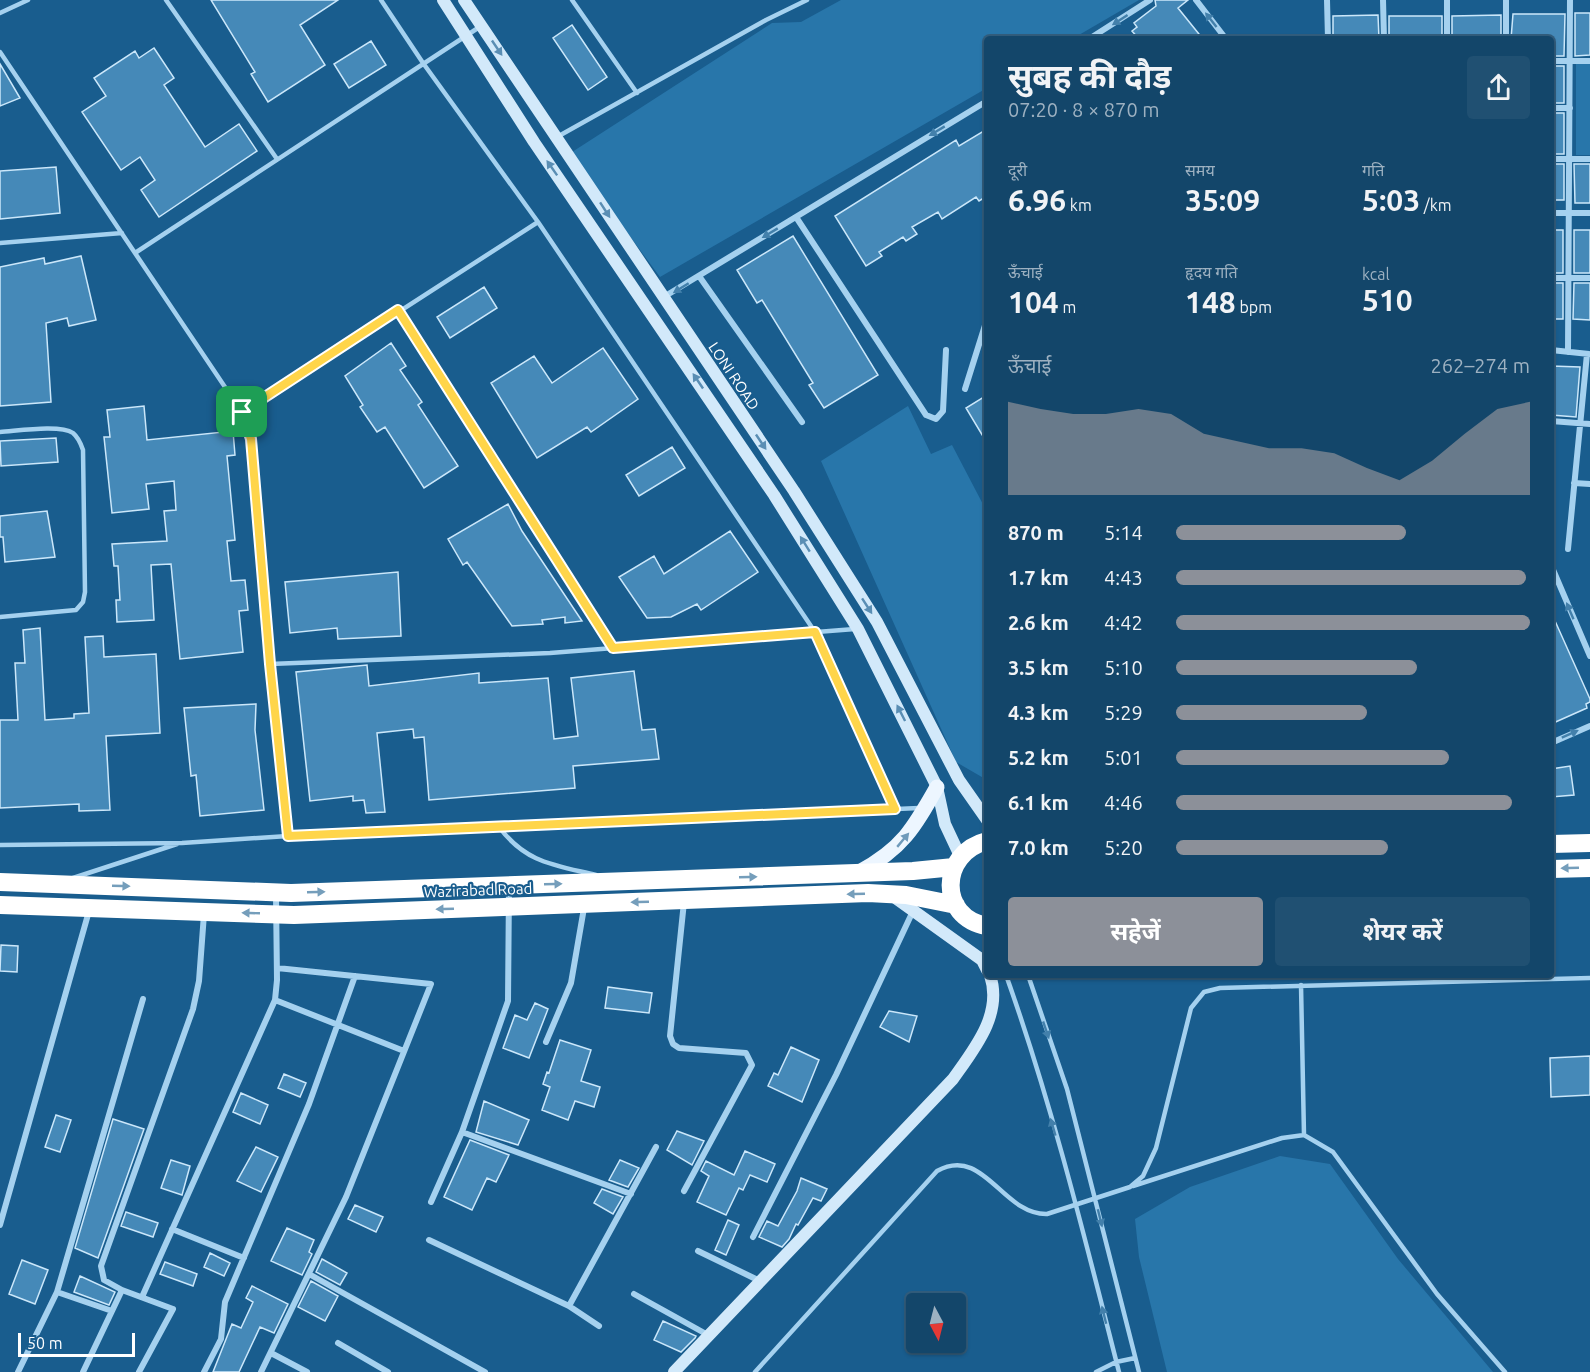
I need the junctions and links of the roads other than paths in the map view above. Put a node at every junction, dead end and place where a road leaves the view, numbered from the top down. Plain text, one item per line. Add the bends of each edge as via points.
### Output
1 (27, 0) edge
2 (166, 0) edge
3 (381, 0) edge
4 (442, 0) edge
5 (464, 0) edge
6 (807, 0) edge
7 (1150, 0) edge
8 (1196, 0) edge
9 (1327, 0) edge
10 (1383, 0) edge
11 (1447, 0) edge
12 (1506, 0) edge
13 (1570, 0) edge
14 (573, 1) edge
15 (0, 13) edge
16 (482, 26) junction
17 (1102, 31) junction
18 (465, 35) junction
19 (1094, 36) edge
20 (1105, 36) edge
21 (1224, 36) edge
22 (1328, 36) edge
23 (1383, 36) edge
24 (1447, 36) edge
25 (1506, 36) edge
26 (0, 52) edge
27 (1554, 61) edge
28 (1570, 61) junction
29 (1590, 61) edge
30 (423, 63) junction
31 (637, 93) junction
32 (984, 103) edge
33 (1554, 108) edge
34 (1570, 108) junction
35 (557, 137) junction
36 (277, 159) junction
37 (1554, 159) edge
38 (1570, 159) junction
39 (1590, 159) edge
40 (1554, 213) edge
41 (1570, 213) junction
42 (1590, 213) edge
43 (796, 217) junction
44 (538, 222) junction
45 (122, 233) junction
46 (0, 243) edge
47 (135, 253) junction
48 (699, 276) junction
49 (1554, 278) edge
50 (1570, 278) junction
51 (1590, 278) edge
52 (662, 298) junction
53 (398, 310) junction
54 (984, 329) edge
55 (946, 350) dead end
56 (1554, 350) edge
57 (1568, 352) junction
58 (1588, 354) edge
59 (965, 389) dead end
60 (242, 412) junction
61 (1554, 421) edge
62 (802, 422) dead end
63 (1580, 423) junction
64 (1590, 424) edge
65 (0, 432) edge
66 (1574, 483) junction
67 (1590, 484) edge
68 (804, 507) junction
69 (788, 516) junction
70 (1568, 549) dead end
71 (1554, 572) edge
72 (0, 616) edge
73 (858, 629) junction
74 (815, 632) junction
75 (613, 648) junction
76 (1590, 656) edge
77 (270, 664) junction
78 (1590, 726) edge
79 (1554, 742) edge
80 (937, 787) junction
81 (925, 808) junction
82 (895, 809) junction
83 (984, 816) edge
84 (499, 826) junction
85 (288, 836) junction
86 (984, 842) edge
87 (182, 843) junction
88 (1590, 843) edge
89 (1554, 844) edge
90 (0, 845) edge
91 (957, 862) junction
92 (1590, 868) edge
93 (1554, 869) edge
94 (856, 873) junction
95 (0, 882) edge
96 (624, 882) junction
97 (53, 884) junction
98 (509, 886) junction
99 (276, 892) junction
100 (890, 894) junction
101 (684, 900) junction
102 (584, 904) junction
103 (0, 905) edge
104 (956, 905) junction
105 (509, 907) junction
106 (90, 908) junction
107 (913, 911) junction
108 (204, 912) junction
109 (277, 914) junction
110 (984, 925) edge
111 (984, 965) edge
112 (277, 968) junction
113 (355, 976) junction
114 (991, 978) edge
115 (1007, 978) edge
116 (1029, 978) edge
117 (1590, 978) edge
118 (1301, 985) junction
119 (144, 999) dead end
120 (275, 1000) junction
121 (339, 1025) junction
122 (546, 1042) dead end
123 (404, 1051) junction
124 (462, 1132) junction
125 (1304, 1135) junction
126 (656, 1147) dead end
127 (1130, 1187) junction
128 (684, 1191) dead end
129 (631, 1194) junction
130 (1095, 1198) junction
131 (431, 1202) dead end
132 (1075, 1205) junction
133 (0, 1225) edge
134 (172, 1229) junction
135 (753, 1237) dead end
136 (429, 1240) dead end
137 (698, 1251) dead end
138 (244, 1258) junction
139 (309, 1274) junction
140 (760, 1281) junction
141 (122, 1290) junction
142 (57, 1292) junction
143 (634, 1294) dead end
144 (142, 1297) junction
145 (569, 1306) junction
146 (112, 1311) junction
147 (599, 1326) dead end
148 (709, 1335) junction
149 (338, 1343) dead end
150 (271, 1353) junction
151 (1136, 1358) junction
152 (1116, 1362) junction
153 (18, 1372) edge
154 (84, 1372) edge
155 (139, 1372) edge
156 (204, 1372) edge
157 (261, 1372) edge
158 (307, 1372) edge
159 (388, 1372) edge
160 (485, 1372) edge
161 (674, 1372) edge
162 (755, 1372) edge
163 (1096, 1372) edge
164 (1119, 1372) edge
165 (1139, 1372) edge
166 (1505, 1372) edge

1 - 15 lane
2 - 36 lane
3 - 30 lane
4 - 18 street
5 - 16 street, LONI ROAD
6 - 31 lane
7 -> 17 street
21 -> 8 street
9 - 22 street
10 - 23 street
11 - 24 street
12 - 25 street
13 - 28 street
14 - 31 lane
16 - 18 lane
16 -> 35 street, LONI ROAD
17 - 19 street
17 - 20 street
18 - 30 lane
69 -> 18 street
26 - 45 lane
27 - 28 street
28 - 29 street
28 - 34 street
30 - 36 lane
30 - 44 lane
31 - 35 lane
32 -> 43 street
33 - 34 street
34 - 38 street
35 -> 52 street, LONI ROAD
36 - 47 lane
37 - 38 street
38 - 39 street
38 - 41 street
40 - 41 street
41 - 42 street
41 - 50 street
43 -> 48 street
43 - 55 street via 926,415 936,419 944,411
44 - 53 lane
44 - 74 lane
45 - 46 lane
45 - 47 lane
47 - 60 lane
48 -> 52 street
48 - 62 street
49 - 50 street
50 - 51 street
50 - 57 street
52 -> 68 street, LONI ROAD
53 - 60 lane
53 - 75 lane
54 - 59 street
56 - 57 street
57 - 58 street
58 - 63 street
60 - 77 lane via 251,439
61 - 63 street
63 - 64 street
63 - 66 street
65 - 72 lane via 60,429 80,441 85,592 76,610
66 - 67 street
66 - 70 street
68 - 69 street
68 -> 83 street, LONI ROAD via 877,622 959,780
73 -> 69 street
76 -> 71 street
73 - 74 lane
80 -> 73 street
74 - 75 lane
74 - 82 lane
75 - 77 lane
77 - 85 lane
79 -> 78 street
80 - 81 main road
80 - 91 street
81 - 82 lane
94 -> 81 main road via 886,857 903,841
82 - 84 lane
84 - 85 lane
84 - 96 lane via 517,848 535,860
85 - 87 lane
86 - 91 highway
87 - 90 lane
87 - 97 lane
88 - 89 highway
91 - 94 highway, Wazirabad Road
91 - 104 highway via 951,886
92 -> 93 highway
96 -> 94 highway, Wazirabad Road
95 - 97 highway, Wazirabad Road
98 -> 96 highway, Wazirabad Road
97 -> 99 highway, Wazirabad Road
99 -> 98 highway, Wazirabad Road
98 - 105 street
99 - 109 street
100 -> 101 highway, Wazirabad Road
100 - 104 highway, Wazirabad Road
100 - 107 street
101 -> 102 highway, Wazirabad Road
101 - 128 street via 670,1036 673,1044 679,1048 746,1053 752,1065
102 - 105 highway, Wazirabad Road
102 - 122 street via 571,982
103 - 106 highway, Wazirabad Road
104 - 110 highway via 967,917
105 -> 109 highway, Wazirabad Road
105 - 124 street via 508,1001
106 - 108 highway, Wazirabad Road
106 - 133 street
107 - 111 street
107 - 135 street via 836,1075
109 -> 108 highway, Wazirabad Road
108 - 141 street via 194,1009 101,1266 102,1277
109 - 112 street
112 - 113 street
112 - 120 street
113 - 121 street
113 - 123 street via 431,984
114 - 140 street via 994,993 988,1023 953,1079
132 -> 115 lane
116 -> 130 lane via 1067,1089
117 - 118 lane
118 - 125 lane
118 - 127 lane via 1220,988 1204,992 1195,1000 1150,1164
119 - 142 street
120 - 121 street
120 - 134 street
121 - 123 street
121 - 138 street
123 - 139 street via 346,1197
124 - 129 street
124 - 131 street
125 - 127 lane via 1282,1138
125 - 166 lane via 1333,1152 1437,1294
126 - 129 street
127 - 130 lane
129 - 145 street
130 - 132 lane
130 -> 151 lane
152 -> 132 lane
132 - 162 lane via 1036,1214 1022,1208 977,1171 949,1164 937,1171
134 - 138 street
134 - 144 street
136 - 145 street
137 - 140 street
138 - 156 street via 225,1302 221,1339
139 - 150 street
139 - 160 street
140 - 148 street
141 - 144 street
141 - 146 street
142 - 146 street
142 - 153 street
143 - 148 street
144 - 155 street via 173,1309
145 - 147 street
146 - 154 street
148 - 161 street
149 - 159 street
150 - 157 street
150 - 158 street
151 - 152 lane
151 - 165 lane
152 - 163 lane
152 - 164 lane

